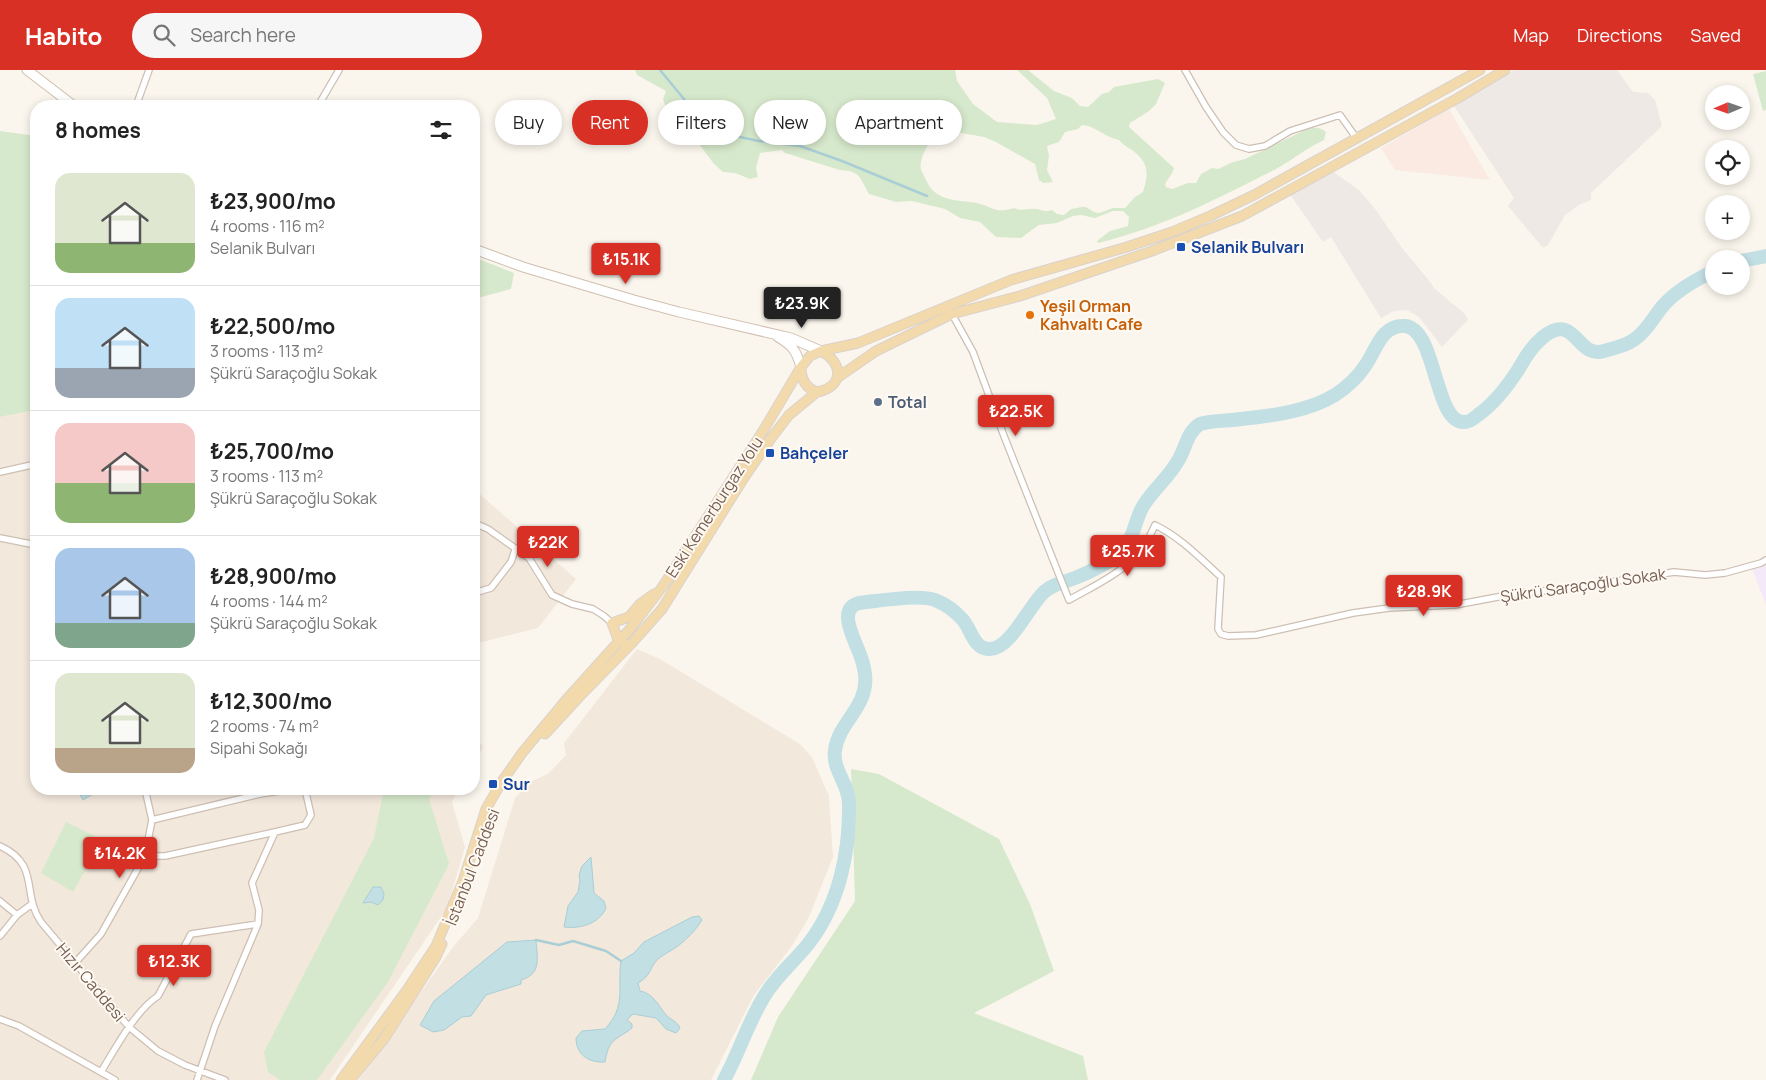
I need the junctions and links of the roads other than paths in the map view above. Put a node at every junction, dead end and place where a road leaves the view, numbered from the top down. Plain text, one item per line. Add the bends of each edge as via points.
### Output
1 (27, 70) edge
2 (150, 70) edge
3 (339, 70) edge
4 (1184, 70) edge
5 (1480, 70) edge
6 (1505, 70) edge
7 (66, 100) edge
8 (138, 100) edge
9 (322, 100) edge
10 (1357, 139) junction
11 (480, 251) edge
12 (952, 314) junction
13 (773, 334) junction
14 (821, 351) junction
15 (801, 367) junction
16 (837, 378) junction
17 (817, 392) junction
18 (30, 465) edge
19 (0, 472) edge
20 (480, 526) edge
21 (0, 538) edge
22 (30, 544) edge
23 (515, 550) junction
24 (1766, 560) edge
25 (663, 586) junction
26 (480, 591) edge
27 (612, 623) junction
28 (627, 633) junction
29 (619, 642) junction
30 (631, 644) junction
31 (146, 795) edge
32 (256, 795) edge
33 (306, 795) edge
34 (152, 820) junction
35 (275, 832) junction
36 (0, 846) edge
37 (145, 856) junction
38 (0, 901) edge
39 (32, 904) junction
40 (17, 915) junction
41 (258, 924) junction
42 (0, 936) edge
43 (433, 957) junction
44 (75, 963) junction
45 (0, 1019) edge
46 (129, 1027) junction
47 (101, 1072) junction
48 (201, 1072) junction
49 (115, 1080) edge
50 (197, 1080) edge
51 (225, 1080) edge
52 (341, 1080) edge
53 (350, 1080) edge

1 - 7 street
2 - 8 street
3 - 9 street
4 - 10 street via 1223,132 1236,145 1249,149 1265,146 1290,132 1340,115
5 - 10 main road
6 - 12 main road via 1242,216 1020,296
10 - 14 main road via 1254,195 1172,232 1011,280 864,341
11 - 13 street via 634,300
12 - 16 main road via 876,351
12 - 24 street, Şükrü Saraçoğlu Sokak via 973,352 1069,600 1126,567 1144,546 1155,524 1191,549 1221,577 1218,629 1228,636 1256,635 1389,608 1455,605 1674,572 1725,573
13 - 14 street
13 - 15 street via 797,352
14 - 15 main road via 810,356
14 - 16 main road via 833,360 838,370
15 - 17 main road via 806,386
15 - 25 main road, Eski Kemerburgaz Yolu
16 - 17 main road via 832,386
17 - 30 main road, Eski Kemerburgaz Yolu via 788,415 745,476 662,609
18 - 19 street
20 - 23 street
21 - 22 street
23 - 26 street via 491,588
23 - 27 street via 530,558 552,595 593,609
25 - 27 main road via 629,617
25 - 28 main road, Eski Kemerburgaz Yolu
27 - 28 main road
27 - 29 main road
28 - 29 main road, Eski Kemerburgaz Yolu
28 - 30 main road
29 - 30 main road
29 - 43 main road, İstanbul Caddesi via 566,700 501,783 486,809
30 - 43 main road, İstanbul Caddesi via 516,768 491,813 459,904
31 - 34 street
32 - 34 street
33 - 35 street via 311,815 305,825
34 - 37 street
35 - 37 street via 165,856
35 - 41 street via 252,883 259,910
36 - 39 street, Hızır Caddesi via 10,851 28,874
37 - 44 street via 101,934
38 - 40 street
39 - 40 street
39 - 44 street, Hızır Caddesi via 41,922
40 - 42 street
41 - 46 street via 191,934 158,996
41 - 48 street via 215,1026
43 - 52 main road, İstanbul Caddesi
43 - 53 main road, İstanbul Caddesi via 384,1039
44 - 46 street, Hızır Caddesi
45 - 47 street via 19,1026
46 - 47 street
46 - 48 street, Hızır Caddesi via 158,1051
47 - 49 street
48 - 50 street
48 - 51 street, Hızır Caddesi

